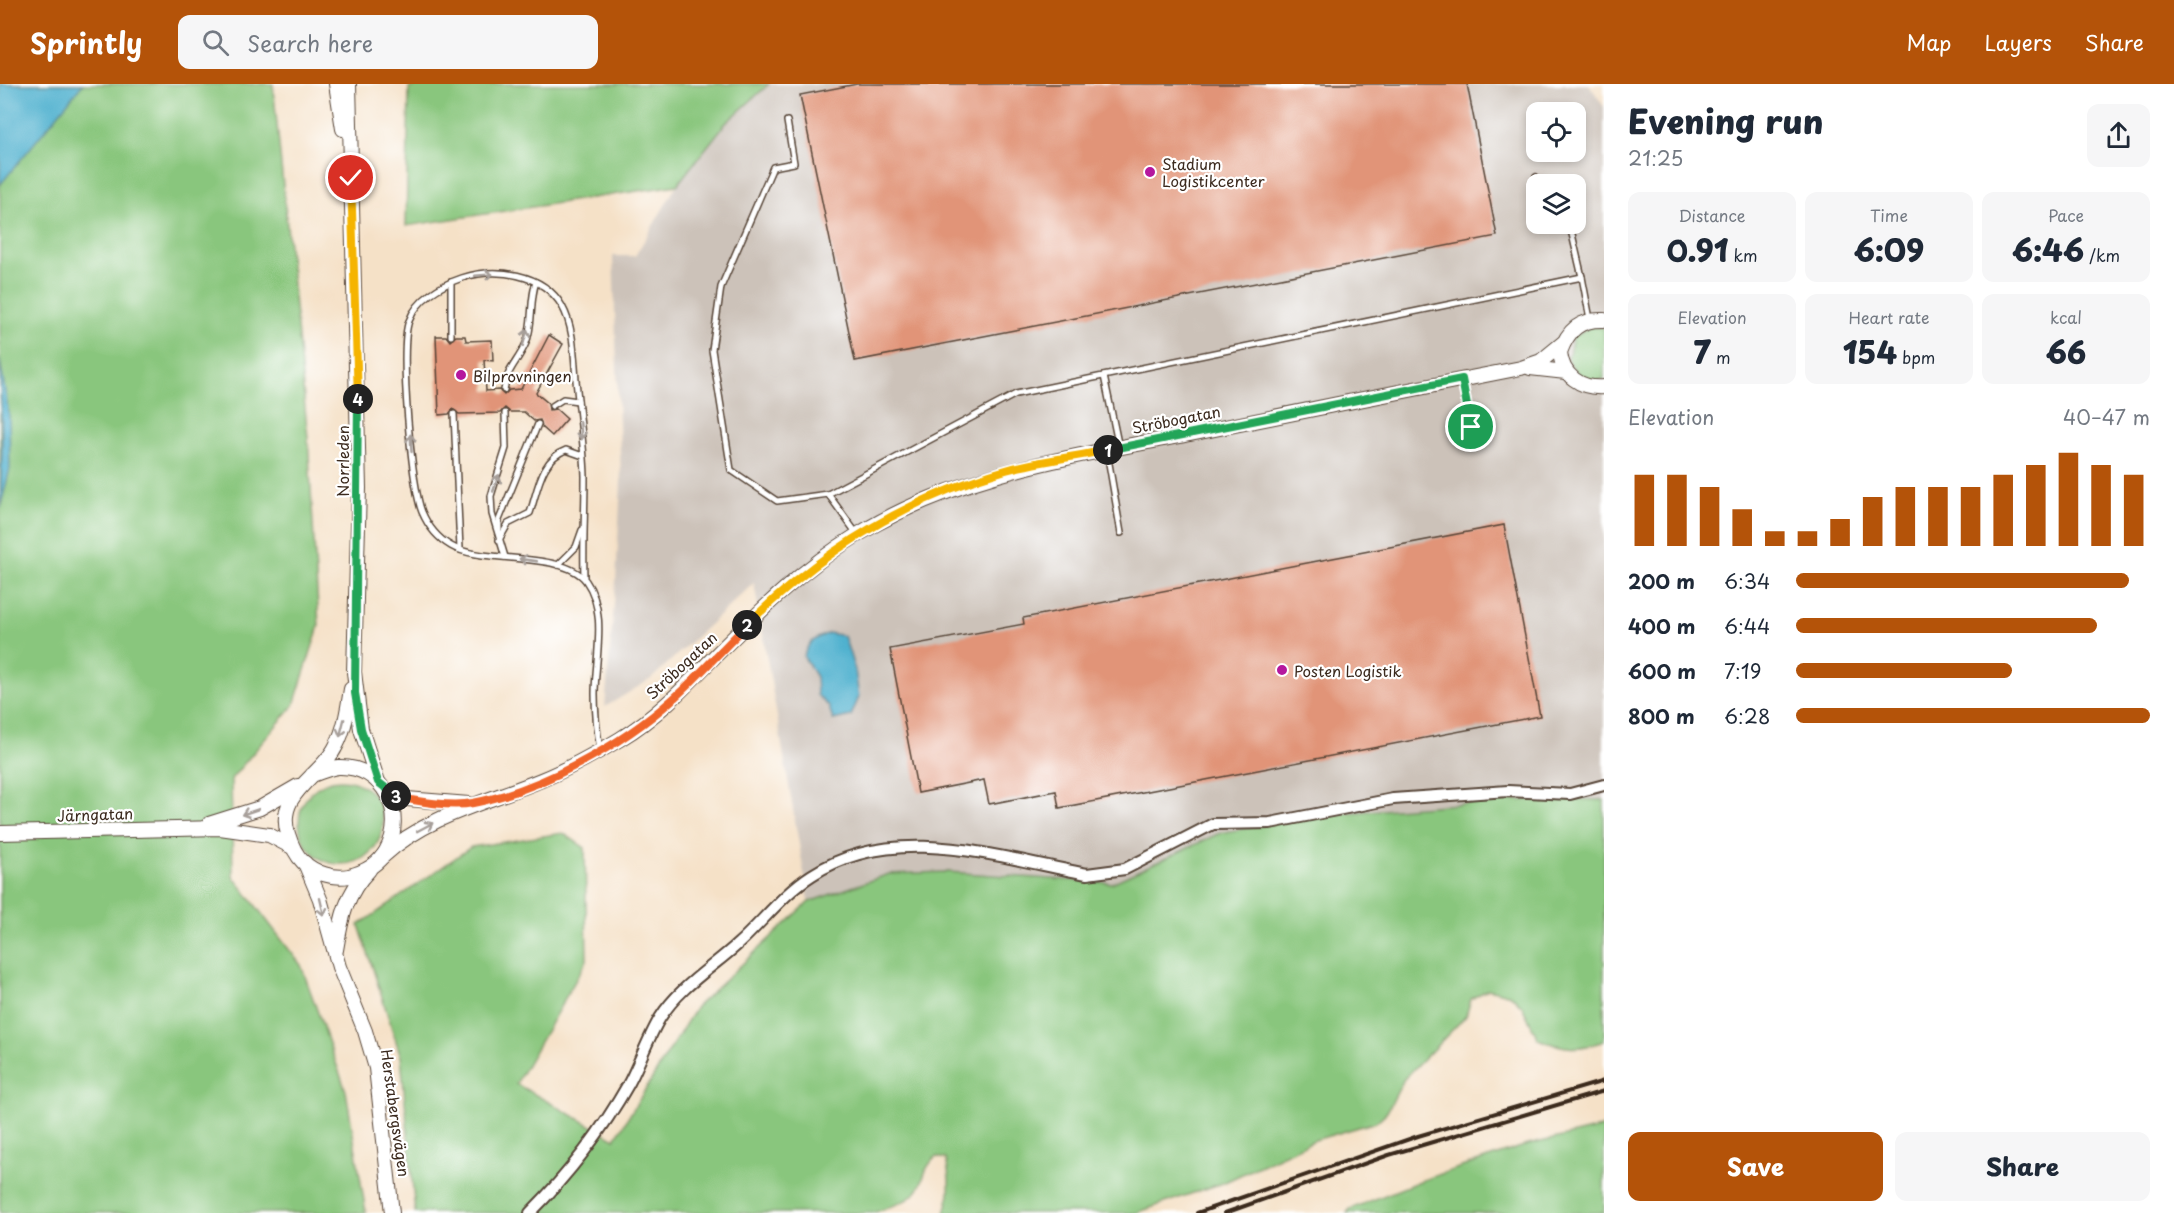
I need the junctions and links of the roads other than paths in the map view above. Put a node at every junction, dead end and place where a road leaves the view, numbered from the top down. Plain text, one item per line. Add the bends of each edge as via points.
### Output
1 (336, 84) edge
2 (349, 84) edge
3 (787, 121) dead end
4 (351, 178) junction
5 (1572, 234) edge
6 (1582, 277) junction
7 (451, 282) junction
8 (536, 282) junction
9 (1597, 319) edge
10 (451, 336) dead end
11 (1563, 343) junction
12 (1521, 368) junction
13 (1566, 372) junction
14 (1104, 376) junction
15 (1462, 379) junction
16 (1604, 388) edge
17 (504, 390) dead end
18 (578, 400) junction
19 (552, 406) dead end
20 (505, 413) dead end
21 (454, 414) dead end
22 (538, 424) dead end
23 (1473, 436) dead end
24 (1113, 449) junction
25 (583, 456) junction
26 (828, 494) junction
27 (583, 526) junction
28 (1121, 533) dead end
29 (858, 535) junction
30 (499, 540) junction
31 (460, 549) junction
32 (505, 557) junction
33 (558, 565) junction
34 (584, 577) junction
35 (354, 672) junction
36 (600, 750) junction
37 (307, 780) junction
38 (381, 785) junction
39 (1604, 785) edge
40 (471, 804) junction
41 (192, 827) junction
42 (0, 833) edge
43 (292, 847) junction
44 (382, 857) junction
45 (304, 863) junction
46 (371, 868) junction
47 (336, 952) junction
48 (392, 1213) edge
49 (530, 1213) edge

1 - 4 street
2 - 4 street
3 - 26 lane via 794,163 773,167 721,287 712,350 731,471 777,501
4 - 35 street, Norrleden via 359,488
5 - 6 lane
6 - 9 lane
6 - 14 lane
7 -> 8 lane via 465,276 496,274 527,277
7 - 10 lane
31 -> 7 lane via 432,532 421,510 412,472 405,348 409,321 428,295
17 -> 8 lane via 507,374 526,342
8 - 18 lane via 546,287 562,306 571,333
9 - 11 street, Ströbogatan via 1569,332
11 - 12 street, Ströbogatan via 1541,361
11 - 13 street via 1560,352
12 - 13 street, Ströbogatan
12 - 15 street, Ströbogatan
13 - 16 street via 1586,386
14 - 24 lane
14 - 26 lane via 1016,394
15 - 23 lane
15 - 24 street, Ströbogatan
18 - 19 lane via 562,399
18 -> 25 lane
30 -> 20 lane via 492,496 506,448
21 - 31 lane
22 - 30 lane via 499,520
24 - 28 lane
24 - 29 street, Ströbogatan via 997,473 913,504
25 - 27 lane
25 - 30 lane via 566,450 554,454 546,465 530,513 508,524
26 - 29 lane
27 - 33 lane via 576,547
27 - 34 lane
29 - 36 street, Ströbogatan via 814,563 770,601 673,699
30 - 32 lane
31 - 32 lane
33 -> 32 lane
33 - 34 lane
34 - 36 lane via 595,595 598,617 595,695
35 -> 37 street via 340,738 326,762
35 - 38 street via 361,729
36 - 40 street, Ströbogatan via 544,779
37 - 38 street via 340,767 360,771
37 -> 41 street, Järngatan via 260,808
37 - 43 street via 293,795 286,817
38 - 40 street, Ströbogatan via 407,799
38 - 44 street via 395,818 392,842
39 - 49 street via 1570,794 1508,791 1393,799 1270,823 1213,824 1143,862 1107,874 1087,874 933,846 888,849 851,857 826,867 800,885 672,1001 606,1122 575,1164
44 -> 40 street, Ströbogatan via 418,831
41 - 42 street, Järngatan
41 - 43 street, Järngatan via 261,834
43 - 45 street
44 - 46 street
45 - 46 street via 337,877
45 -> 47 street, Herstabergsvägen
46 - 47 street via 350,893
47 - 48 street, Herstabergsvägen via 376,1068

